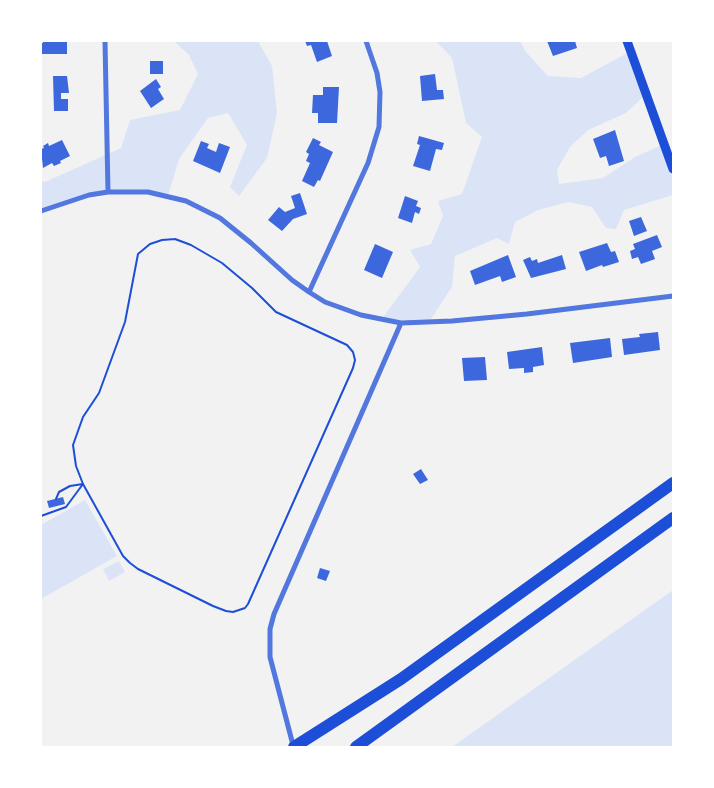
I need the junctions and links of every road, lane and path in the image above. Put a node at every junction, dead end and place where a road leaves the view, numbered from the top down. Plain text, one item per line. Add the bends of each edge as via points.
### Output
1 (105, 41) edge
2 (366, 41) edge
3 (627, 41) edge
4 (673, 169) edge
5 (108, 192) junction
6 (41, 211) edge
7 (308, 292) junction
8 (673, 296) edge
9 (401, 323) junction
10 (673, 483) edge
11 (83, 484) junction
12 (56, 498) dead end
13 (41, 516) edge
14 (673, 518) edge
15 (294, 747) edge
16 (356, 747) edge

1 - 5 street
2 - 7 street via 380,92 379,127 368,163
3 - 4 main road
5 - 6 street
5 - 7 street via 148,192 204,210 234,229
7 - 9 street via 341,309
8 - 9 street via 527,314
9 - 15 street via 270,629 270,657
10 - 15 highway via 401,678
11 - 11 path via 73,445 83,417 99,393 125,322 138,254 150,244 175,239 190,245 222,263 276,312 347,345 353,352 353,368 248,604 239,611 226,612 130,563
11 - 12 path via 70,486 59,492
11 - 13 path via 66,507
14 - 16 highway

